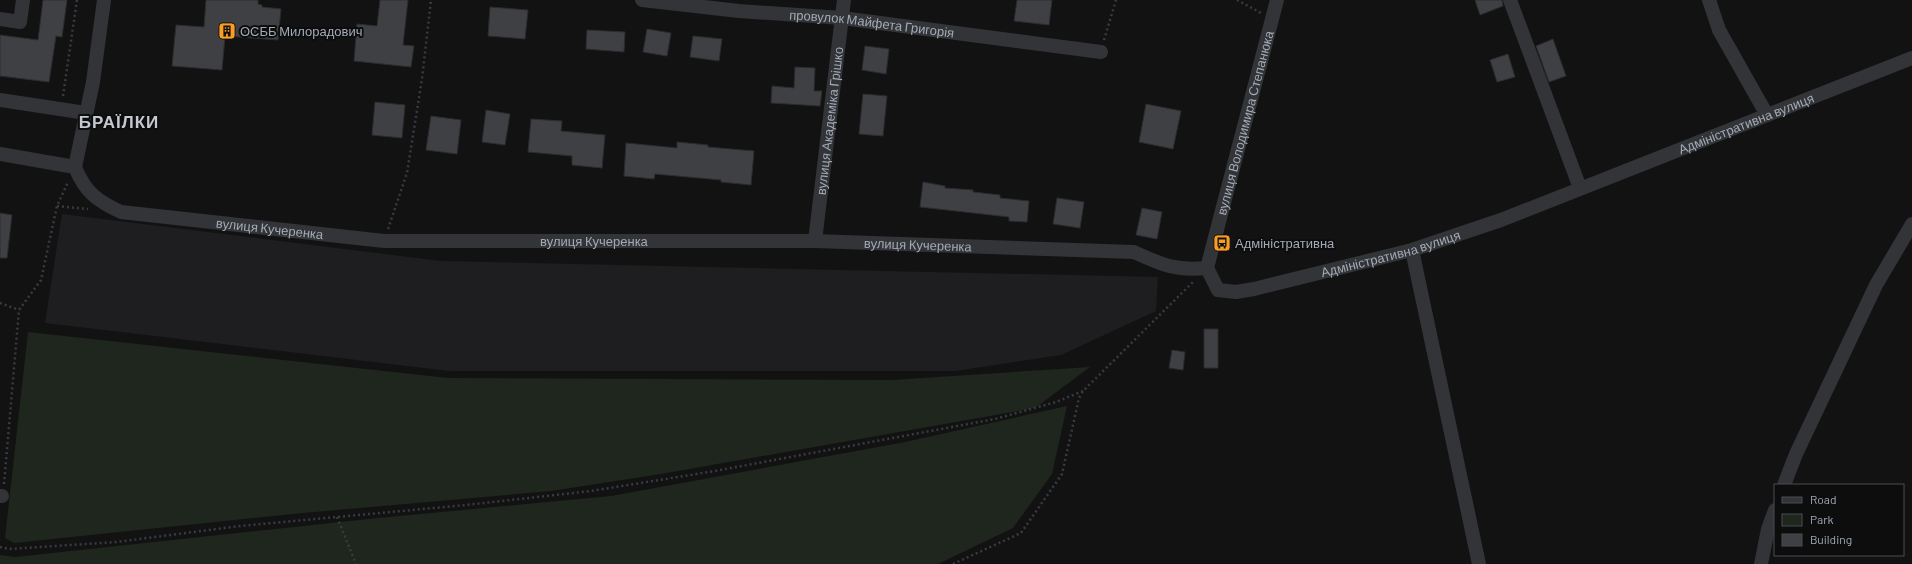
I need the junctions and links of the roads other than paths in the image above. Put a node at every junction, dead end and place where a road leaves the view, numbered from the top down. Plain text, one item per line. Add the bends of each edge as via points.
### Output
1 (23, 0) edge
2 (104, 0) edge
3 (642, 0) edge
4 (844, 0) edge
5 (1277, 0) edge
6 (1510, 0) edge
7 (1710, 0) edge
8 (842, 18) junction
9 (0, 19) edge
10 (1101, 52) road end
11 (1912, 58) edge
12 (0, 100) edge
13 (86, 113) junction
14 (1767, 115) junction
15 (0, 154) edge
16 (75, 167) junction
17 (1580, 188) junction
18 (1912, 224) edge
19 (816, 241) junction
20 (1412, 250) junction
21 (1207, 268) junction
22 (1784, 484) edge
23 (1774, 513) edge
24 (1478, 564) edge
25 (1761, 564) edge

1 - 9 street via 20,22
2 - 13 street via 93,82
3 - 8 street, провулок Майфета Григорія via 739,11
4 - 8 street, вулиця Академіка Грішко
5 - 21 street, вулиця Володимира Степанюка
6 - 17 street
7 - 14 street via 1719,30
8 - 10 street, провулок Майфета Григорія
8 - 19 street, вулиця Академіка Грішко
11 - 14 street, Адміністративна вулиця
12 - 13 street
13 - 16 street
14 - 17 street, Адміністративна вулиця
15 - 16 street
16 - 19 street, вулиця Кучеренка via 81,183 99,201 121,212 384,241
17 - 20 street, Адміністративна вулиця via 1501,220
18 - 22 street via 1876,285
19 - 21 street, вулиця Кучеренка via 1134,252 1165,266 1190,270
20 - 21 street, Адміністративна вулиця via 1236,292 1218,290
20 - 24 street
23 - 25 street

